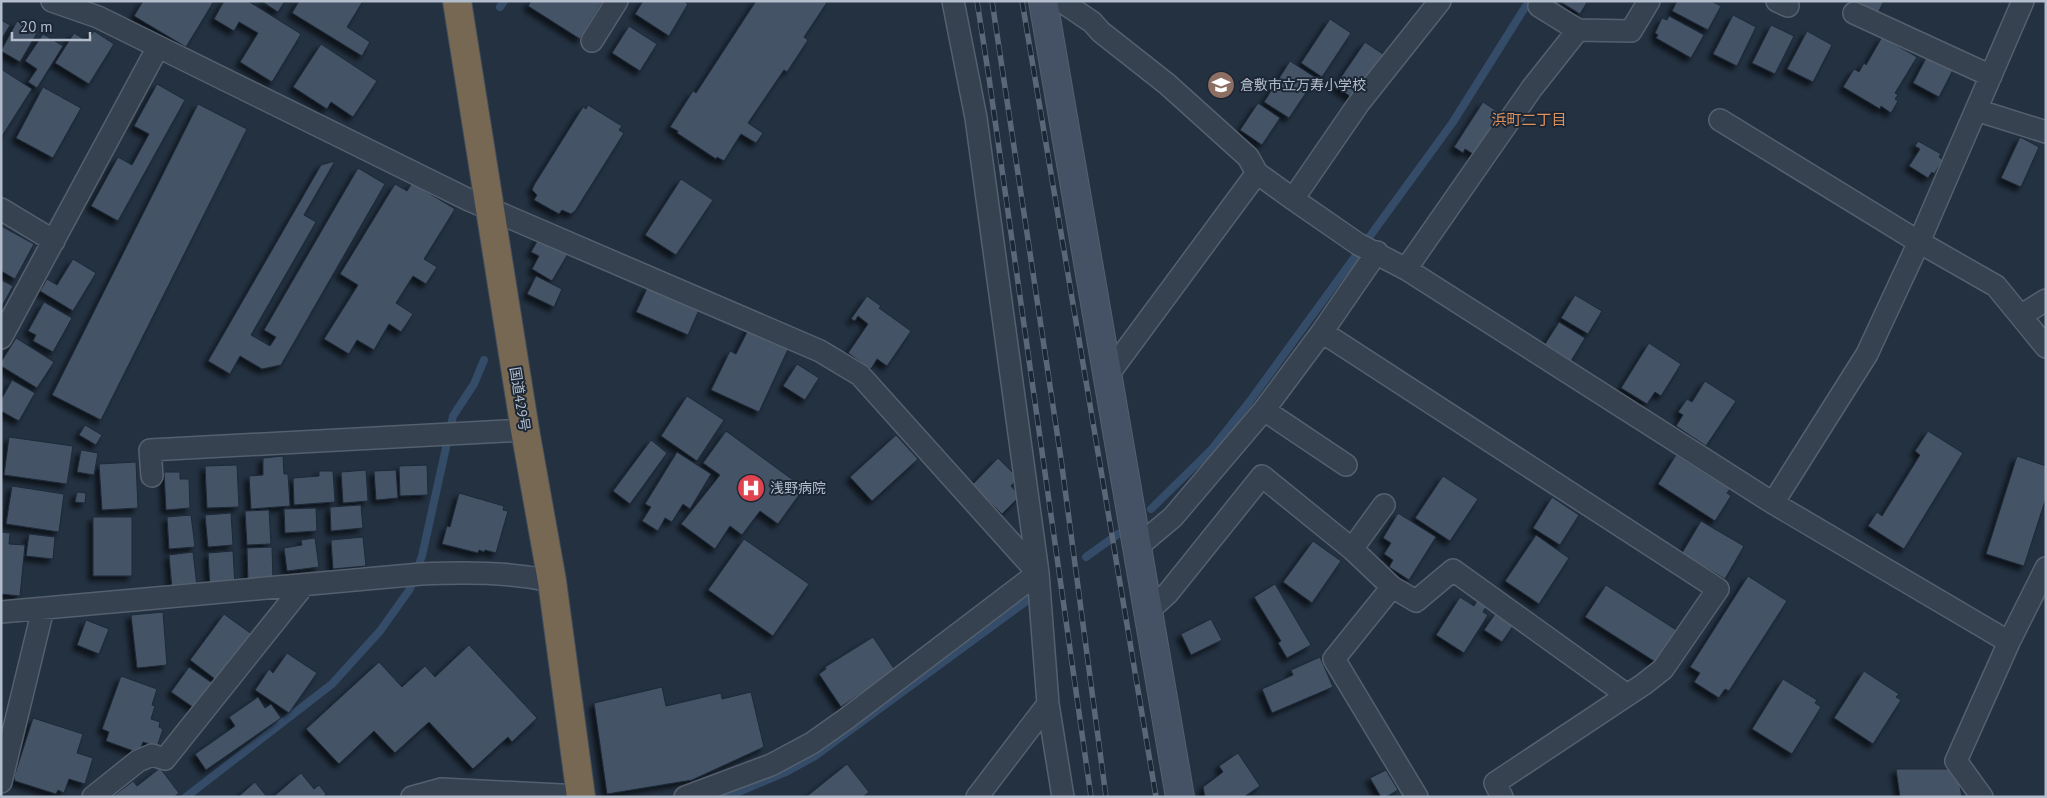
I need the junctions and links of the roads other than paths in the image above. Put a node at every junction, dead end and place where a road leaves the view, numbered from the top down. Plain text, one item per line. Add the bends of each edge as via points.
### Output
1 (457, 1) edge
2 (617, 1) edge
3 (953, 1) edge
4 (1043, 1) edge
5 (1061, 1) edge
6 (1440, 1) edge
7 (1542, 1) edge
8 (1649, 1) edge
9 (2023, 1) edge
10 (60, 2) edge
11 (1854, 13) dead end
12 (1578, 30) junction
13 (592, 40) dead end
14 (158, 47) junction
15 (1991, 76) junction
16 (1976, 110) junction
17 (1720, 120) dead end
18 (2046, 132) edge
19 (1257, 173) junction
20 (1293, 199) junction
21 (489, 208) junction
22 (1, 209) edge
23 (54, 241) junction
24 (1919, 242) junction
25 (1368, 249) junction
26 (1406, 269) junction
27 (2046, 300) edge
28 (2022, 315) junction
29 (1322, 332) junction
30 (2, 333) edge
31 (2046, 347) edge
32 (1107, 376) junction
33 (1264, 410) junction
34 (524, 430) junction
35 (1346, 465) dead end
36 (152, 476) dead end
37 (1773, 503) junction
38 (1384, 504) dead end
39 (1136, 548) junction
40 (1352, 549) junction
41 (2046, 568) edge
42 (1038, 573) junction
43 (552, 581) junction
44 (304, 585) junction
45 (1392, 587) junction
46 (43, 608) junction
47 (1, 612) edge
48 (1148, 612) junction
49 (2009, 642) junction
50 (1627, 696) junction
51 (1048, 704) junction
52 (1, 782) edge
53 (580, 796) edge
54 (93, 797) edge
55 (412, 797) edge
56 (685, 797) edge
57 (977, 797) edge
58 (1063, 797) edge
59 (1180, 797) edge
60 (1417, 797) edge
61 (1502, 797) edge
62 (1982, 797) edge

1 - 21 highway, 国道429号
2 - 13 street
3 - 42 street via 976,118
4 - 32 street
5 - 19 street via 1092,22 1167,84 1248,157
6 - 20 street via 1359,103
7 - 12 street via 1539,6
8 - 12 street via 1632,31
9 - 15 street
10 - 14 street
11 - 15 street
12 - 26 street via 1532,88
14 - 21 street
14 - 23 street
15 - 16 street
16 - 18 street
16 - 24 street
17 - 24 street
19 - 20 street
19 - 32 street
20 - 25 street
21 - 34 highway, 国道429号
21 - 42 street via 820,350 860,375
22 - 23 street
23 - 30 street
24 - 28 street via 1996,286
24 - 37 street via 1867,354
25 - 26 street
25 - 29 street
26 - 37 street
27 - 28 street
28 - 31 street
29 - 33 street
29 - 50 street via 1718,589 1663,669
32 - 39 street
33 - 35 street
33 - 39 street via 1173,517
34 - 36 street via 150,450
34 - 43 highway, 国道429号
37 - 49 street
38 - 40 street
39 - 48 street
40 - 45 street
40 - 48 street via 1262,476
41 - 49 street
42 - 51 street
42 - 56 street via 812,743 771,765
43 - 44 street via 519,574 471,572
43 - 53 highway, 国道429号
44 - 46 street
44 - 54 street via 165,758 152,755 138,761
45 - 50 street via 1416,601 1453,570
45 - 60 street via 1334,659
46 - 47 street
46 - 52 street
48 - 59 street
49 - 62 street via 1956,761
50 - 61 street via 1495,783
51 - 57 street
51 - 58 street
53 - 55 street via 441,789

